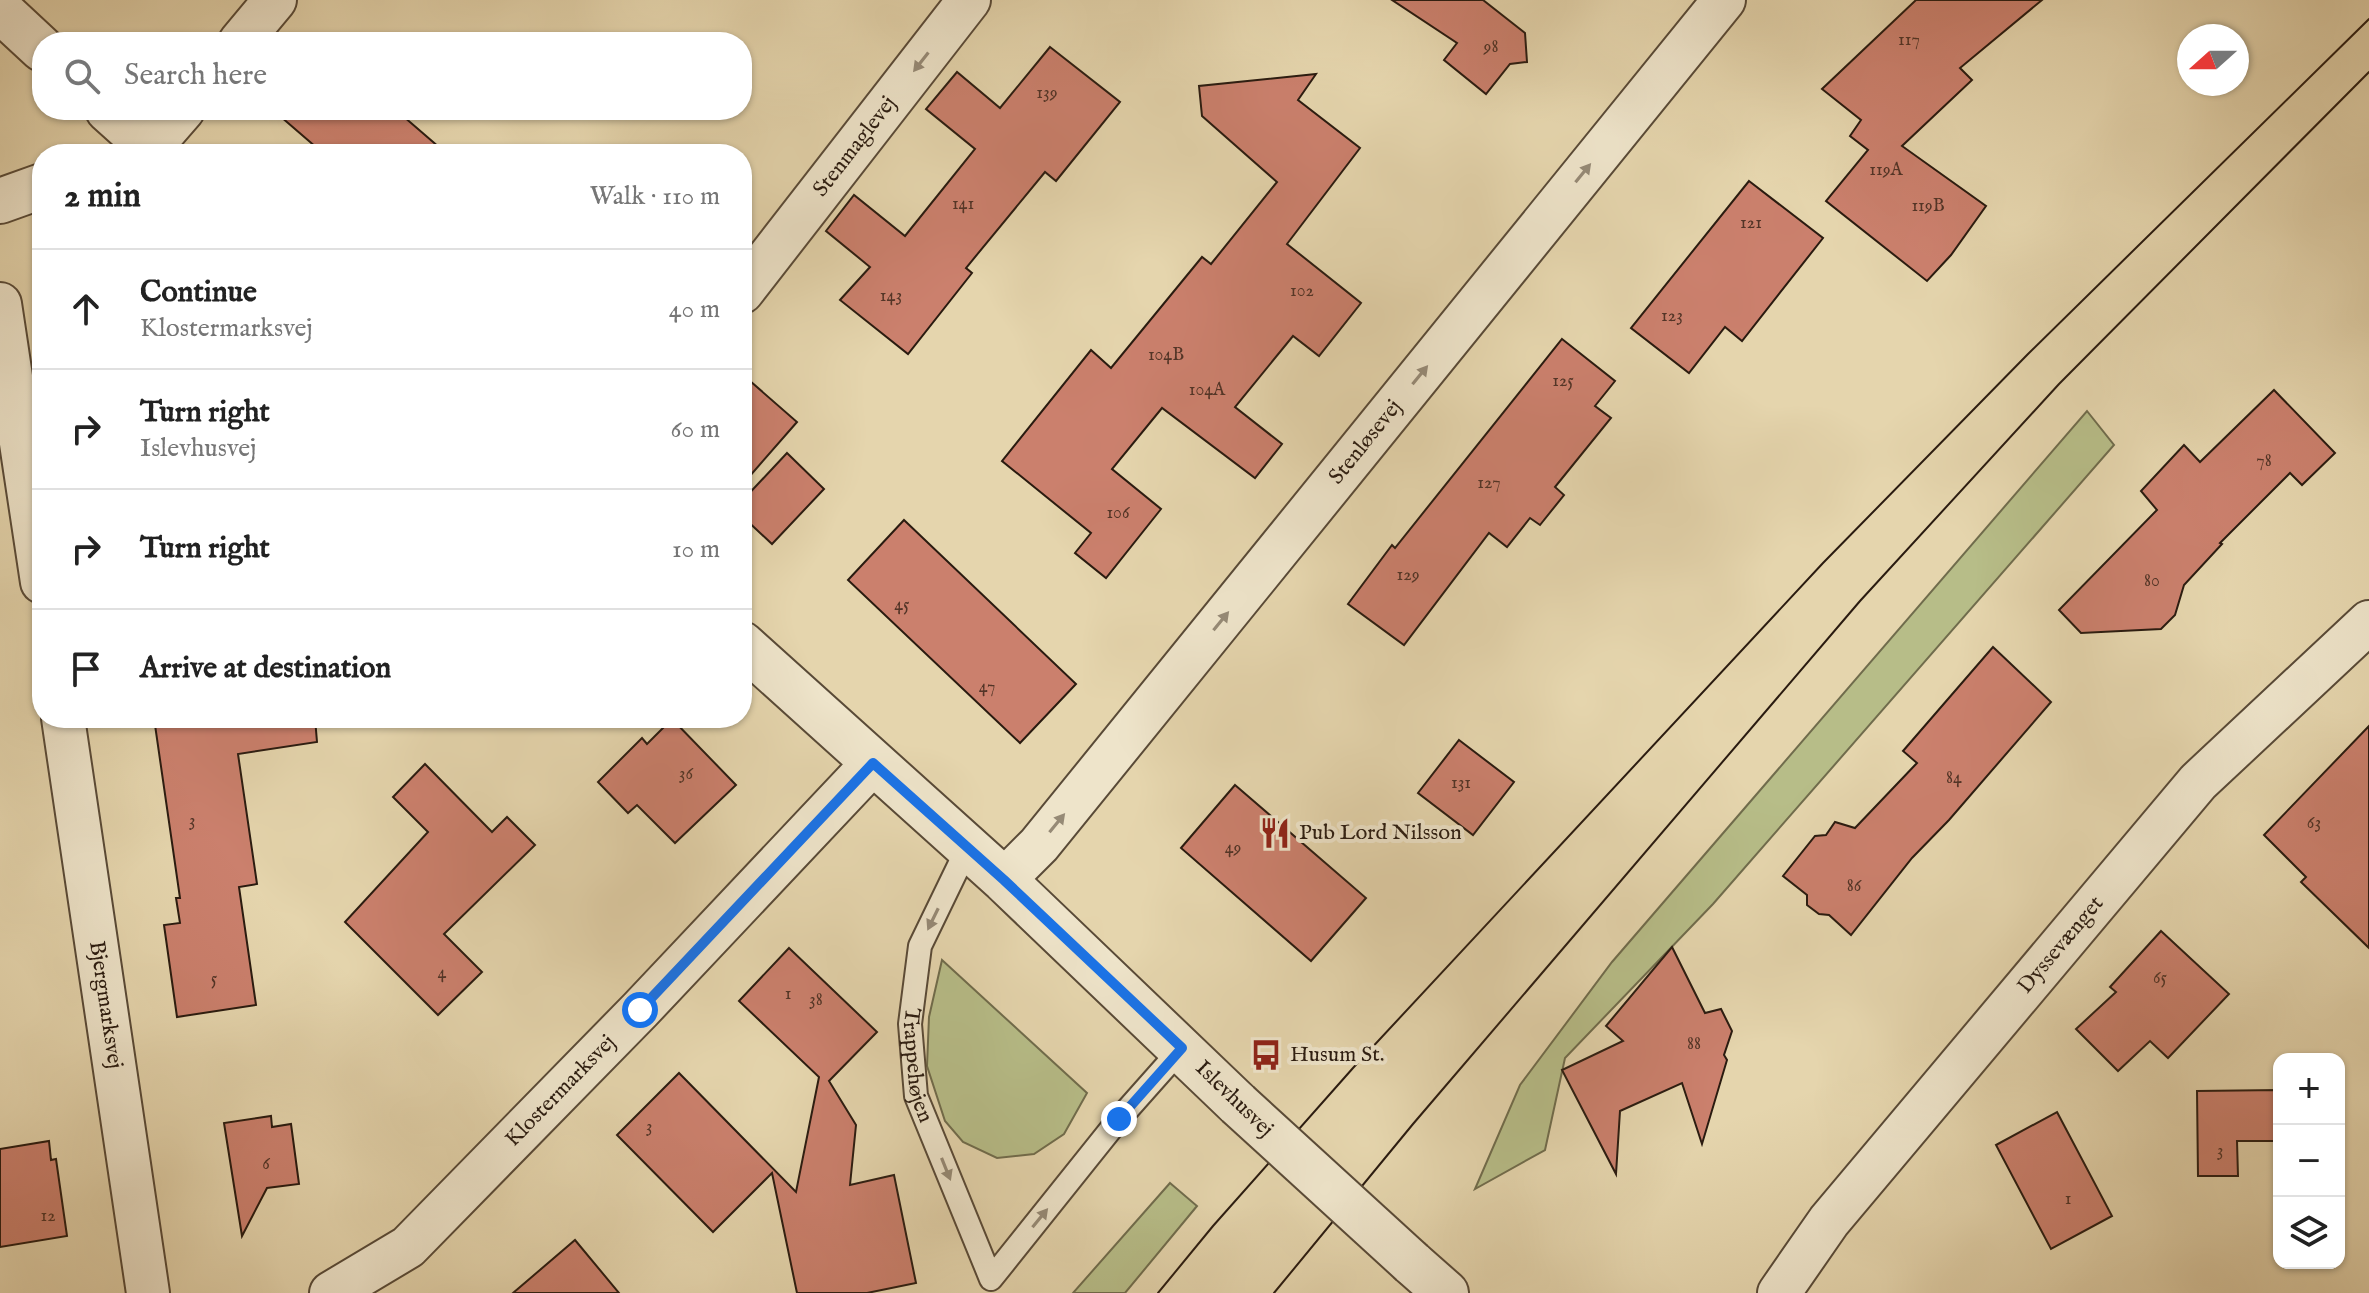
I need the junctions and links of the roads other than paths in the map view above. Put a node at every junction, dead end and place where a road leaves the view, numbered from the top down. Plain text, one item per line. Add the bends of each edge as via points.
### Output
1 (275, 0) edge
2 (969, 0) edge
3 (1724, 0) edge
4 (0, 10) edge
5 (248, 32) edge
6 (32, 40) edge
7 (117, 120) edge
8 (174, 120) edge
9 (140, 144) edge
10 (154, 144) edge
11 (32, 190) edge
12 (0, 201) edge
13 (752, 279) edge
14 (0, 304) edge
15 (32, 516) edge
16 (2369, 622) edge
17 (752, 653) edge
18 (64, 728) edge
19 (873, 763) junction
20 (967, 849) junction
21 (1004, 880) junction
22 (1182, 1048) junction
23 (148, 1293) edge
24 (331, 1293) edge
25 (1446, 1293) edge
26 (1779, 1293) edge

1 - 5 street
2 -> 13 street, Stenmaglevej
21 -> 3 street, Stenløsevej via 1049,833
4 - 6 street
7 - 9 street
8 - 10 street
11 - 12 street
14 - 15 street
16 - 26 street, Dyssevænget via 2198,782 1829,1221
17 - 19 street, Islevhusvej
18 - 23 street, Bjergmarksvej
19 - 20 street, Islevhusvej
19 - 24 street, Klostermarksvej via 408,1247
20 - 21 street, Islevhusvej
20 -> 22 lane, Trappehøjen via 920,946 910,1024 916,1096 991,1279
21 - 22 street, Islevhusvej
22 - 25 street, Islevhusvej, bridge

